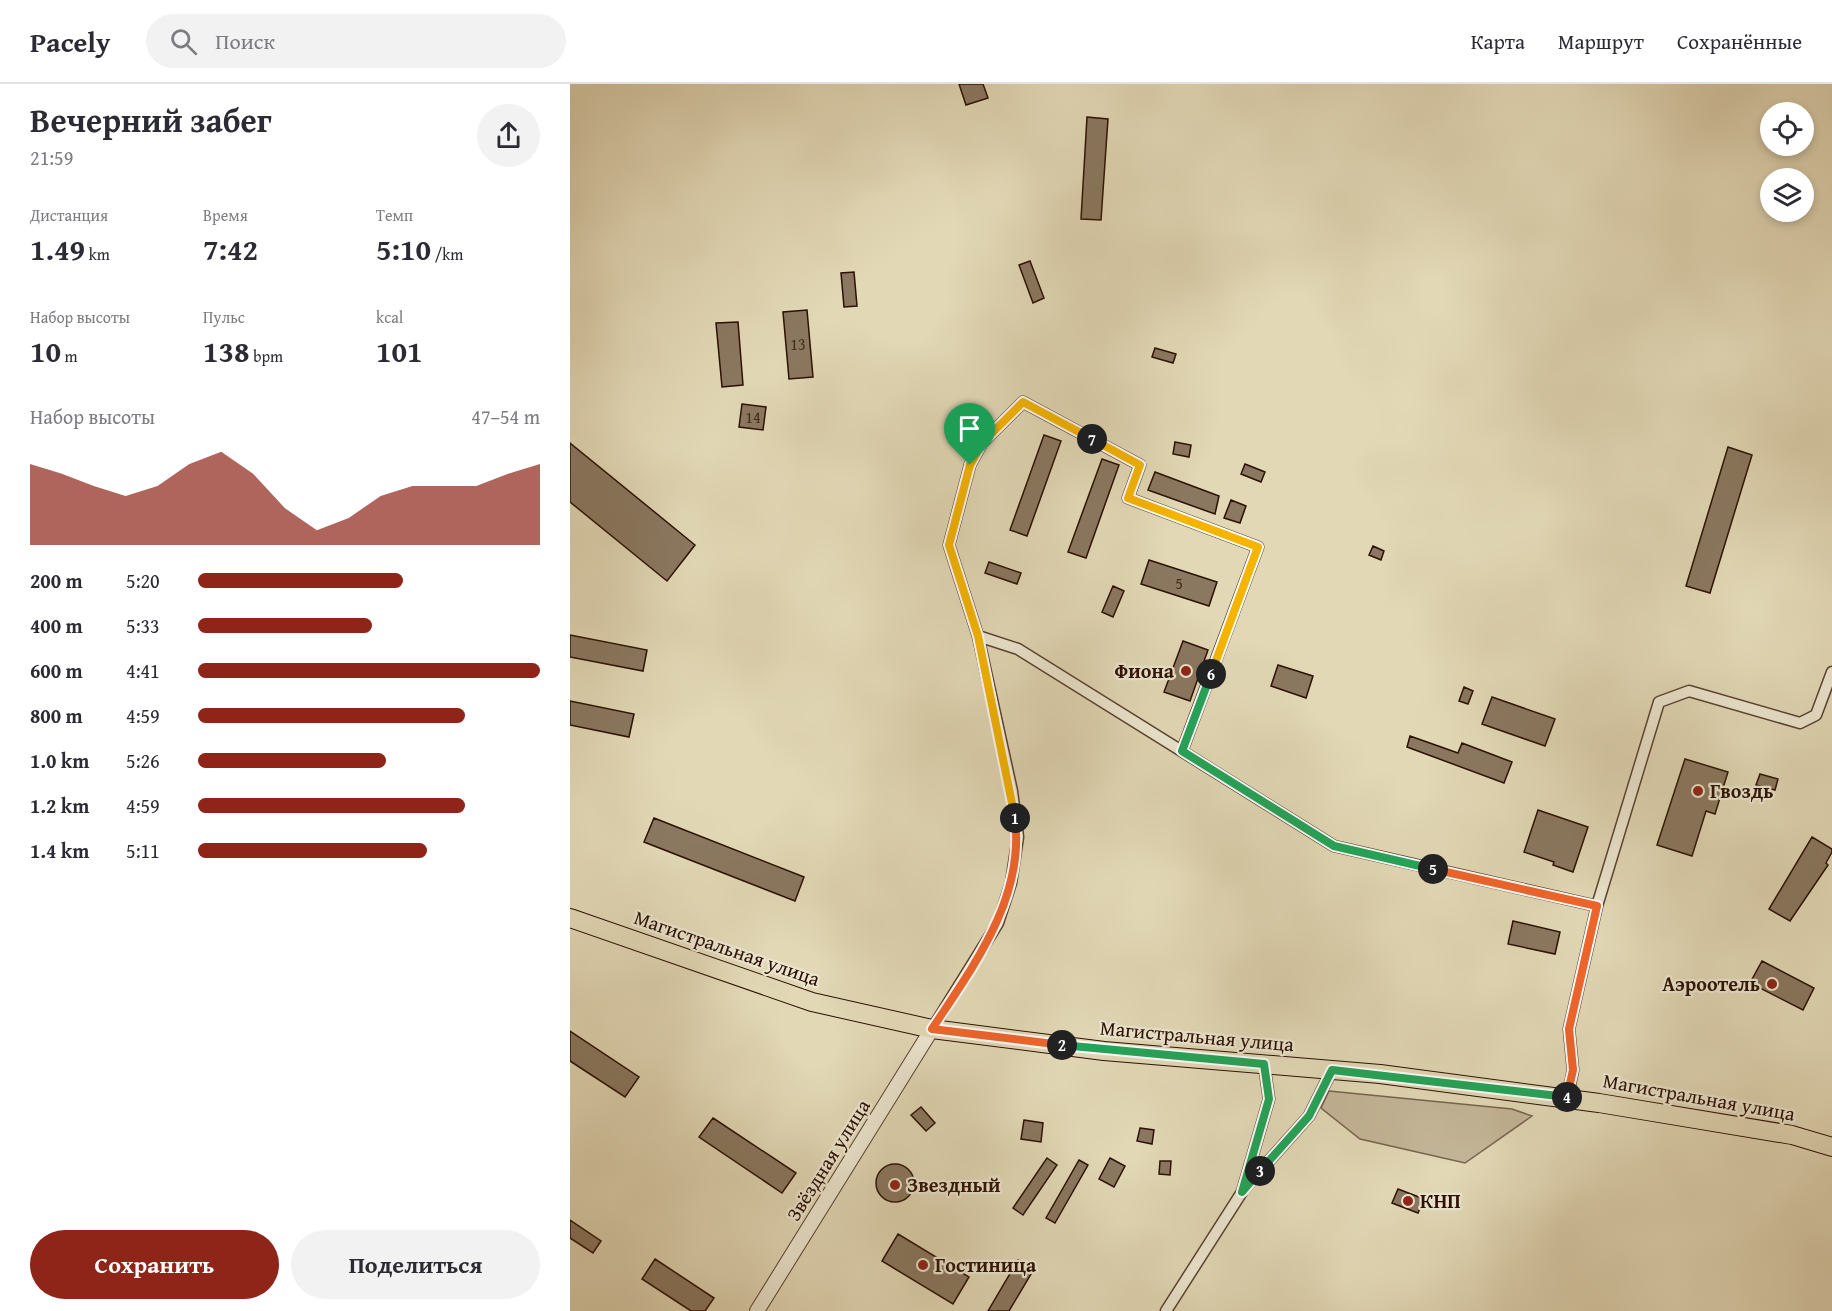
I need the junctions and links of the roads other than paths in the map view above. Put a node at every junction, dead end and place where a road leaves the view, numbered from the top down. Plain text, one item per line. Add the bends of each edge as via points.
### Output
1 (978, 636) junction
2 (1832, 672) edge
3 (1182, 751) junction
4 (1597, 906) junction
5 (570, 918) edge
6 (932, 1029) junction
7 (1264, 1064) junction
8 (1332, 1070) junction
9 (1567, 1099) junction
10 (1832, 1147) edge
11 (1242, 1192) junction
12 (757, 1311) edge
13 (1166, 1311) edge

1 - 3 street via 1018,649
1 - 3 street via 949,545 970,465 982,443 1023,402 1140,465 1128,498 1258,547
1 - 6 street via 1012,791 1018,837 1011,883 998,923
2 - 4 street via 1816,715 1800,723 1689,691 1659,702
3 - 4 street via 1334,846
4 - 9 street via 1569,1029 1573,1070
5 - 6 main road, Магистральная улица via 812,1002
6 - 7 main road, Магистральная улица via 1104,1051
6 - 12 street, Звёздная улица
7 - 8 main road, Магистральная улица
7 - 11 street via 1269,1099
8 - 9 main road, Магистральная улица
8 - 11 street via 1309,1116
9 - 10 main road, Магистральная улица via 1792,1135
11 - 13 street

